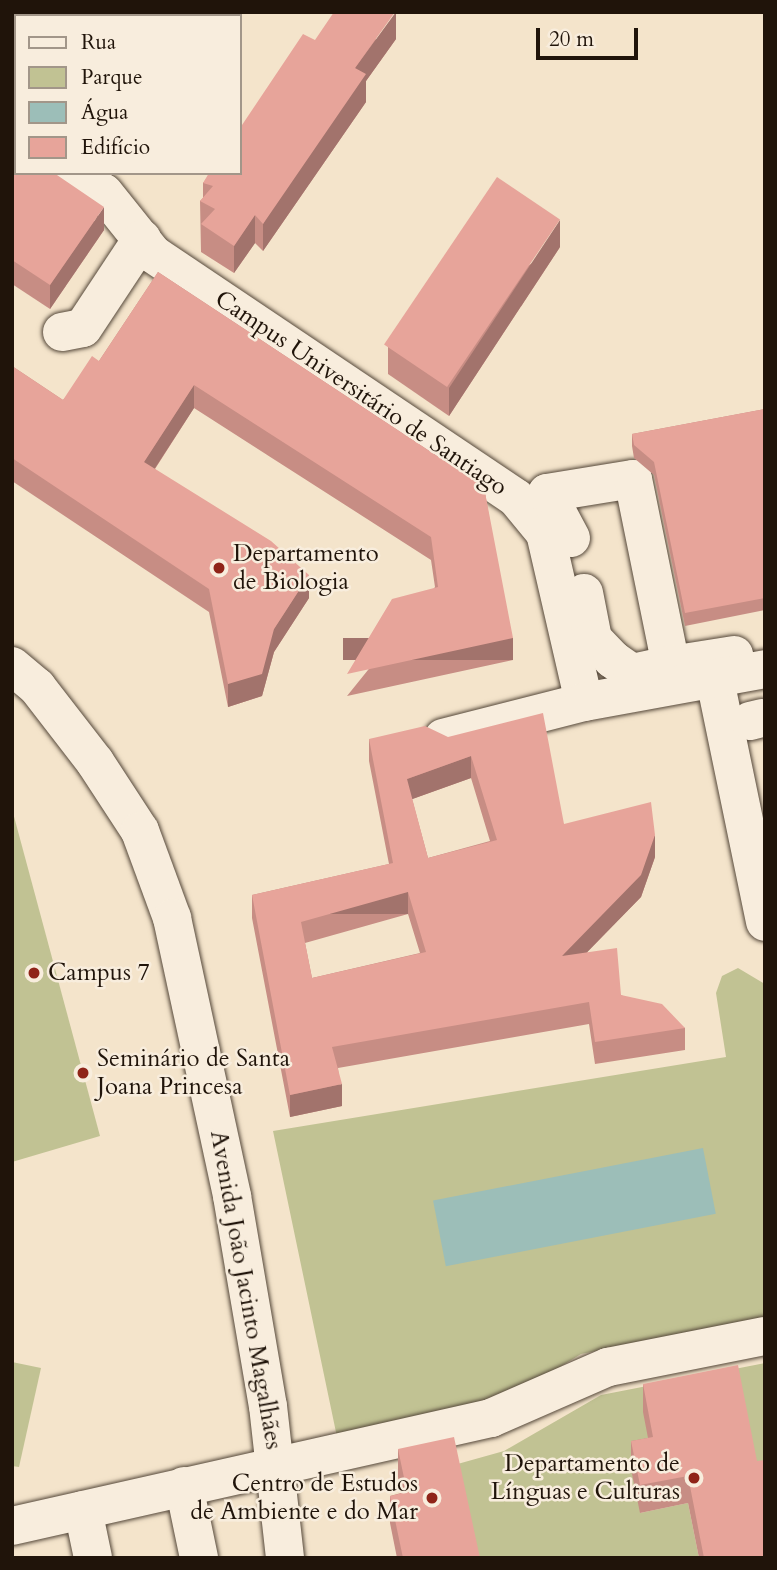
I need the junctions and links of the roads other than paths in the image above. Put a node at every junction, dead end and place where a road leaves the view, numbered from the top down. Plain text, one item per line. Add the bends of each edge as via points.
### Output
1 (77, 175) edge
2 (142, 239) junction
3 (62, 332) dead end
4 (505, 465) dead end
5 (547, 493) junction
6 (612, 659) junction
7 (671, 665) junction
8 (12, 666) edge
9 (738, 668) edge
10 (584, 702) junction
11 (759, 710) edge
12 (443, 738) edge
13 (765, 795) edge
14 (765, 922) edge
15 (765, 1336) edge
16 (276, 1465) junction
17 (184, 1486) junction
18 (83, 1510) junction
19 (12, 1526) edge
20 (93, 1558) edge
21 (198, 1558) edge
22 (285, 1558) edge
23 (311, 1558) edge

1 - 2 street, Campus Universitário de Santiago via 104,194
2 - 3 street via 83,327
2 - 10 street, Campus Universitário de Santiago via 153,254 516,498 545,533
4 - 5 street
5 - 6 street via 574,542 593,639
5 - 7 street via 633,479
6 - 7 street via 632,673
6 - 10 street
7 - 9 street
8 - 16 street, Avenida João Jacinto Magalhães via 37,687 95,762 140,831 172,918 233,1196
9 - 10 street
9 - 14 street
10 - 12 street
11 - 13 street
15 - 16 street via 608,1367 491,1418
16 - 17 street
16 - 22 street, Avenida João Jacinto Magalhães via 275,1506
16 - 23 street, Avenida João Jacinto Magalhães via 299,1500
17 - 18 street
17 - 21 street
18 - 19 street
18 - 20 street

